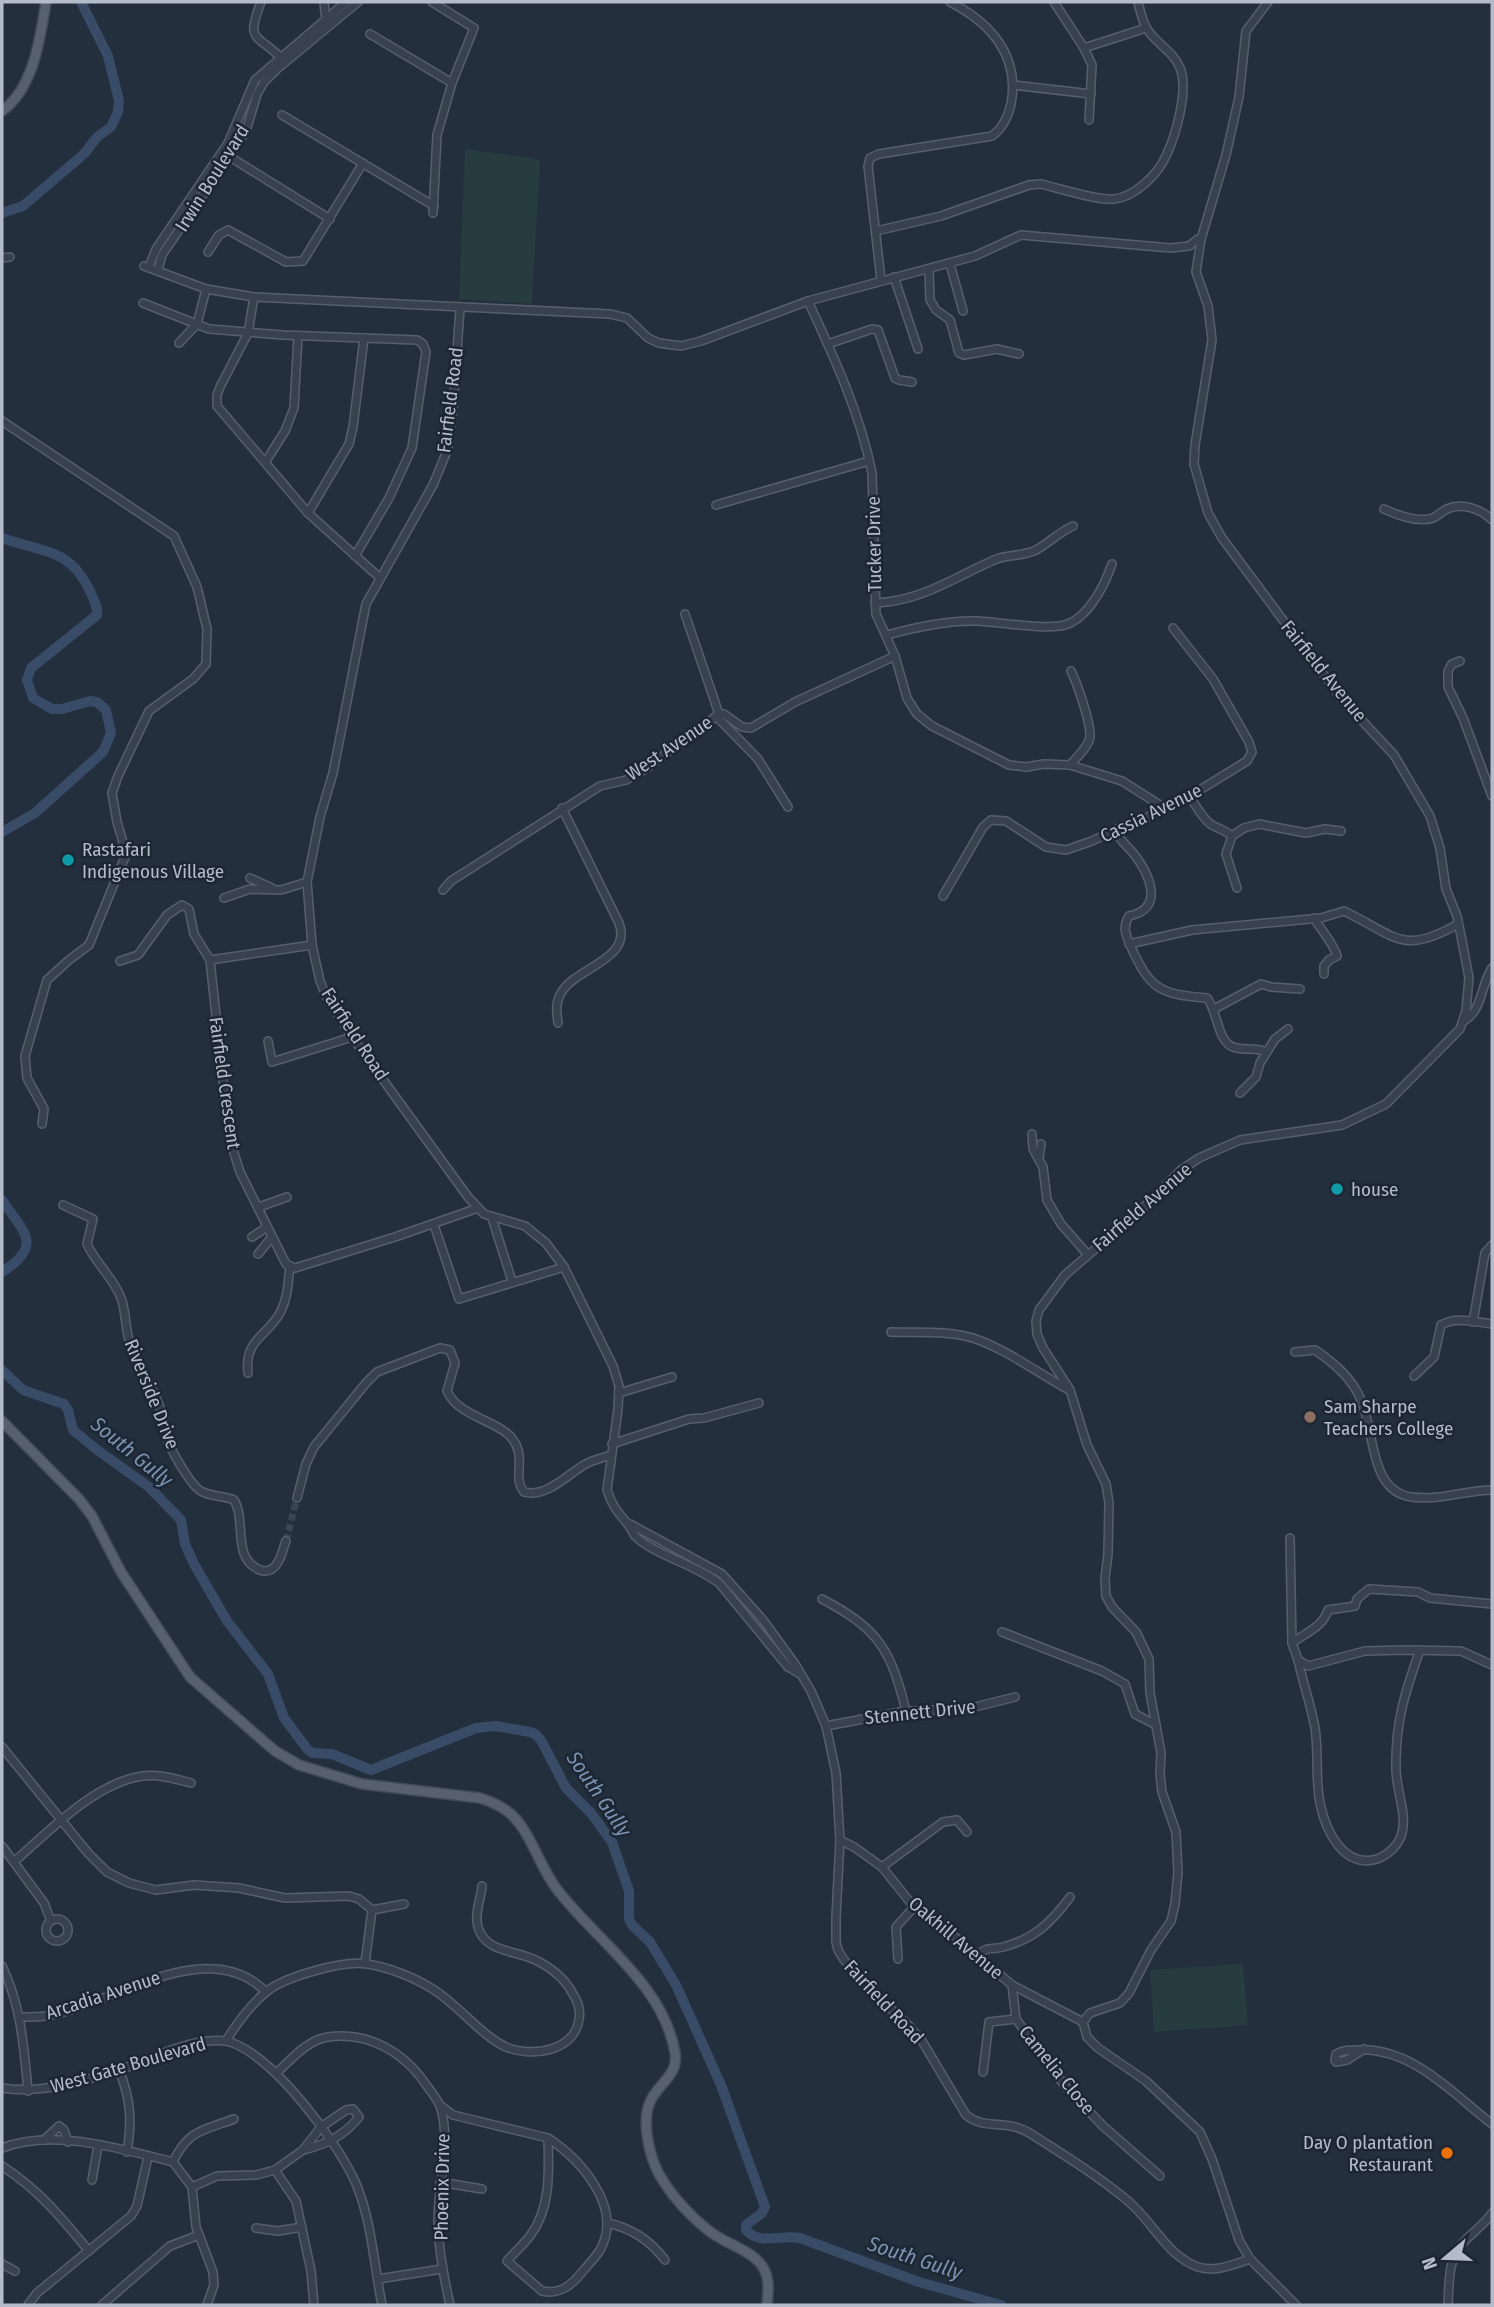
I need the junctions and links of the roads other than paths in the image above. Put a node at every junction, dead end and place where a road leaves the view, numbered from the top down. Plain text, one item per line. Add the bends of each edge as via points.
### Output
1 (46, 2) edge
2 (261, 2) edge
3 (324, 2) edge
4 (345, 2) edge
5 (358, 2) edge
6 (432, 2) edge
7 (950, 2) edge
8 (1054, 2) edge
9 (1138, 2) edge
10 (1268, 2) edge
11 (328, 20) junction
12 (1146, 28) junction
13 (370, 34) dead end
14 (1084, 48) junction
15 (282, 59) junction
16 (452, 83) junction
17 (1013, 85) junction
18 (1091, 94) junction
19 (2, 111) edge
20 (282, 115) dead end
21 (1089, 120) dead end
22 (232, 145) junction
23 (230, 157) junction
24 (363, 163) junction
25 (190, 208) junction
26 (330, 219) junction
27 (876, 231) junction
28 (1201, 239) junction
29 (208, 252) dead end
30 (950, 264) junction
31 (929, 269) junction
32 (158, 270) junction
33 (894, 277) junction
34 (881, 280) junction
35 (206, 289) junction
36 (254, 297) junction
37 (808, 301) junction
38 (143, 303) dead end
39 (460, 308) junction
40 (963, 311) dead end
41 (197, 324) junction
42 (248, 333) junction
43 (298, 335) junction
44 (363, 338) junction
45 (179, 343) dead end
46 (828, 344) junction
47 (918, 349) dead end
48 (1019, 355) dead end
49 (912, 382) dead end
50 (2, 421) edge
51 (266, 461) junction
52 (870, 461) junction
53 (716, 505) dead end
54 (1384, 509) dead end
55 (308, 513) junction
56 (1492, 520) edge
57 (1073, 526) dead end
58 (355, 556) junction
59 (1112, 564) dead end
60 (380, 578) junction
61 (875, 603) junction
62 (685, 614) dead end
63 (1173, 628) dead end
64 (887, 635) junction
65 (895, 656) junction
66 (1460, 661) dead end
67 (1070, 671) dead end
68 (717, 715) junction
69 (1070, 765) junction
70 (1190, 796) junction
71 (1492, 796) edge
72 (788, 807) dead end
73 (1163, 807) junction
74 (562, 808) junction
75 (1123, 826) junction
76 (1341, 831) dead end
77 (1233, 836) junction
78 (250, 878) dead end
79 (307, 882) junction
80 (272, 888) junction
81 (1237, 888) dead end
82 (443, 890) dead end
83 (943, 896) dead end
84 (224, 898) dead end
85 (1314, 918) junction
86 (1458, 924) junction
87 (1129, 944) junction
88 (312, 945) junction
89 (210, 960) junction
90 (120, 961) dead end
91 (1492, 968) edge
92 (1324, 974) dead end
93 (1300, 989) dead end
94 (1214, 1009) junction
95 (1464, 1021) junction
96 (558, 1023) dead end
97 (1288, 1029) dead end
98 (352, 1037) junction
99 (268, 1041) dead end
100 (1266, 1052) junction
101 (1240, 1093) dead end
102 (42, 1124) dead end
103 (1032, 1134) dead end
104 (1041, 1144) dead end
105 (1039, 1157) junction
106 (287, 1197) dead end
107 (63, 1205) dead end
108 (259, 1207) junction
109 (478, 1208) junction
110 (492, 1217) junction
111 (434, 1225) junction
112 (267, 1227) junction
113 (252, 1237) dead end
114 (272, 1237) junction
115 (1492, 1245) edge
116 (258, 1254) dead end
117 (1088, 1255) junction
118 (290, 1266) junction
119 (564, 1267) junction
120 (512, 1281) junction
121 (1473, 1322) junction
122 (1492, 1324) edge
123 (891, 1332) dead end
124 (1295, 1352) dead end
125 (248, 1373) dead end
126 (1415, 1376) dead end
127 (672, 1377) dead end
128 (1070, 1390) junction
129 (619, 1392) junction
130 (759, 1403) dead end
131 (2, 1421) edge
132 (612, 1444) junction
133 (611, 1455) junction
134 (1492, 1490) edge
135 (297, 1499) tunnel mouth
136 (1290, 1538) dead end
137 (286, 1541) tunnel mouth
138 (822, 1599) dead end
139 (1492, 1604) edge
140 (1002, 1632) dead end
141 (1292, 1643) junction
142 (1420, 1650) junction
143 (1298, 1660) junction
144 (1492, 1665) edge
145 (1015, 1697) dead end
146 (906, 1711) junction
147 (1156, 1725) junction
148 (826, 1726) junction
149 (2, 1747) edge
150 (191, 1783) dead end
151 (62, 1819) junction
152 (967, 1832) dead end
153 (840, 1840) junction
154 (2, 1846) edge
155 (15, 1861) junction
156 (882, 1867) junction
157 (482, 1886) dead end
158 (1070, 1897) dead end
159 (404, 1904) dead end
160 (914, 1907) junction
161 (372, 1910) junction
162 (51, 1921) dead end
163 (977, 1955) junction
164 (898, 1959) dead end
165 (365, 1963) junction
166 (2, 1966) edge
167 (1012, 1985) junction
168 (266, 1992) junction
169 (19, 2017) junction
170 (1016, 2019) junction
171 (1083, 2022) junction
172 (226, 2041) junction
173 (1364, 2049) dead end
174 (119, 2070) junction
175 (983, 2072) dead end
176 (276, 2073) junction
177 (2, 2088) edge
178 (28, 2091) junction
179 (441, 2106) junction
180 (234, 2119) dead end
181 (1492, 2124) edge
182 (321, 2127) junction
183 (548, 2138) junction
184 (44, 2141) junction
185 (331, 2141) junction
186 (68, 2142) junction
187 (98, 2146) junction
188 (2, 2148) edge
189 (303, 2150) junction
190 (127, 2152) junction
191 (148, 2157) junction
192 (173, 2162) junction
193 (2, 2166) edge
194 (275, 2170) junction
195 (1160, 2176) dead end
196 (92, 2180) dead end
197 (440, 2182) junction
198 (192, 2187) junction
199 (482, 2189) dead end
200 (1492, 2213) edge
201 (607, 2224) junction
202 (302, 2227) junction
203 (256, 2228) dead end
204 (199, 2235) junction
205 (89, 2251) junction
206 (1250, 2259) junction
207 (665, 2260) dead end
208 (2, 2264) edge
209 (442, 2269) junction
210 (15, 2271) dead end
211 (378, 2279) junction
212 (28, 2305) edge
213 (102, 2305) edge
214 (207, 2305) edge
215 (314, 2305) edge
216 (382, 2305) edge
217 (450, 2305) edge
218 (767, 2305) edge
219 (1296, 2305) edge
220 (1448, 2305) edge

1 - 19 main road via 26,84
2 - 15 street via 253,33
3 - 11 street
4 - 11 street, Irwin Boulevard
5 - 11 street, Irwin Boulevard
6 - 16 street via 474,27
7 - 17 street via 985,27 1003,48 1010,60
8 - 14 street
9 - 12 street
10 - 28 street, Fairfield Avenue via 1246,31 1239,97
11 - 15 street, Irwin Boulevard
12 - 14 street
12 - 27 street via 1174,56 1185,85 1166,157 1149,180 1113,199 1029,185 941,216
13 - 16 street
14 - 18 street via 1092,65
15 - 22 street, Irwin Boulevard via 248,108 246,131
16 - 24 street via 437,135 433,209
17 - 18 street
17 - 27 street via 1009,114 992,136 870,158
18 - 21 street
20 - 24 street
22 - 23 street, Irwin Boulevard
22 - 25 street, Irwin Boulevard
23 - 25 street, Irwin Boulevard
23 - 26 street
24 - 26 street
25 - 32 street, Irwin Boulevard
25 - 32 street, Irwin Boulevard via 147,266
26 - 29 street via 303,261 286,262 228,230 219,234
27 - 34 street
28 - 30 street via 1171,248 1021,235
28 - 86 street, Fairfield Avenue via 1196,272 1208,306 1212,340 1194,464 1208,513 1341,698 1383,741 1409,777 1434,826
30 - 31 street
30 - 40 street
31 - 33 street
31 - 48 street via 930,300 950,320 959,353 997,349
32 - 35 street
33 - 34 street
33 - 47 street
34 - 37 street
35 - 36 street
35 - 41 street
36 - 39 street
36 - 42 street
37 - 39 street via 681,346 659,344 627,318 610,314
37 - 46 street, Tucker Drive
38 - 41 street
39 - 60 street, Fairfield Road via 447,451 428,495
41 - 42 street
41 - 45 street
42 - 43 street
42 - 51 street via 220,387 217,406
43 - 44 street
43 - 51 street via 295,408
44 - 55 street via 349,444
44 - 58 street via 417,340 426,352 412,448
46 - 49 street via 878,330 895,378
46 - 52 street, Tucker Drive
50 - 102 street via 174,536 197,587 207,629 206,664 193,679 149,710 118,776 112,793 125,857 89,945 47,980 24,1056 27,1078 44,1109
51 - 55 street
52 - 53 street
52 - 61 street, Tucker Drive
54 - 56 street via 1419,519 1458,505 1484,512
55 - 58 street
57 - 61 street via 1027,554 997,559 930,590
58 - 60 street
59 - 64 street via 1091,603 1065,625 974,621 914,627
60 - 79 street, Fairfield Road via 366,604
61 - 64 street, Tucker Drive
62 - 68 street
63 - 70 street, Cassia Avenue via 1213,679 1252,752 1247,761
64 - 65 street, Tucker Drive
65 - 68 street, West Avenue via 795,702 751,728
65 - 69 street, Tucker Drive via 907,698 932,726 1009,765
66 - 71 street via 1448,671 1448,687
67 - 69 street via 1080,691 1090,735
68 - 72 street via 758,759
68 - 74 street, West Avenue via 644,770 602,785
69 - 73 street, Tucker Drive via 1122,781
70 - 73 street, Cassia Avenue
70 - 77 street via 1208,822
73 - 75 street, Cassia Avenue
74 - 82 street, West Avenue
74 - 96 street via 619,923 622,939 615,951 561,992
75 - 83 street, Cassia Avenue via 1092,841 1055,850 1006,821 991,820
75 - 87 street via 1119,837 1142,865 1152,892 1149,907 1129,916 1125,923
76 - 77 street via 1306,833 1259,824
77 - 81 street via 1226,859
78 - 80 street
79 - 80 street
79 - 88 street, Fairfield Road
80 - 84 street via 250,889
85 - 86 street via 1344,911 1405,942 1433,937
85 - 87 street via 1192,930
85 - 92 street via 1337,952 1324,966
86 - 95 street, Fairfield Avenue via 1469,978
87 - 94 street via 1149,981 1178,995 1208,998
88 - 89 street
88 - 98 street, Fairfield Road via 326,996
89 - 90 street via 194,934 189,909 182,905 167,915 138,955
89 - 108 street, Fairfield Crescent via 234,1153
91 - 95 street via 1478,1008
93 - 94 street via 1261,984
94 - 100 street via 1229,1046
95 - 117 street, Fairfield Avenue via 1386,1104 1342,1125 1240,1140 1199,1157
97 - 100 street
98 - 99 street via 272,1062
98 - 109 street, Fairfield Road
100 - 101 street via 1256,1077
103 - 105 street via 1032,1149
104 - 105 street
105 - 117 street via 1054,1215
106 - 108 street
107 - 137 street, Riverside Drive via 93,1219 87,1244 115,1283 136,1363 163,1414 172,1449 189,1477 205,1493 234,1500 249,1563 262,1571 271,1570
108 - 112 street, Fairfield Crescent
109 - 110 street, Fairfield Road
109 - 111 street
110 - 119 street, Fairfield Road via 533,1230
110 - 120 street
111 - 118 street
111 - 120 street via 459,1299
112 - 113 street
112 - 114 street, Fairfield Crescent
114 - 116 street
114 - 118 street, Fairfield Crescent
115 - 121 street via 1485,1254
117 - 128 street, Fairfield Avenue via 1053,1289 1035,1321 1043,1348
118 - 125 street via 286,1298 271,1325 253,1342
119 - 120 street
119 - 129 street, Fairfield Road via 613,1366
121 - 122 street
121 - 126 street via 1441,1325 1434,1357
123 - 128 street via 971,1338
124 - 134 street via 1315,1350 1345,1374 1362,1401 1382,1476 1392,1490 1425,1498
127 - 129 street
128 - 147 street, Fairfield Avenue via 1087,1445 1106,1484 1106,1595 1144,1646
129 - 132 street, Fairfield Road
130 - 132 street
131 - 218 main road via 92,1516 121,1572 190,1677 275,1751 299,1765 362,1784 480,1798 498,1804 514,1817 553,1885 630,1967 664,2020 676,2056 671,2074 653,2095 646,2115 649,2147 677,2198 706,2230 761,2264 768,2278
132 - 133 street, Fairfield Road
133 - 135 street via 586,1464 543,1491 524,1492 519,1481 518,1446 507,1432 450,1399 447,1391 455,1363 450,1350 440,1348 377,1372 366,1383 314,1447
133 - 148 street, Fairfield Road via 610,1503 636,1536 708,1573 720,1584 788,1667 800,1674
136 - 141 street
138 - 146 street via 850,1614 874,1635 897,1675
139 - 141 street via 1369,1589 1357,1598 1355,1606 1328,1610 1319,1626
140 - 147 street via 1125,1684 1135,1714
141 - 143 street
142 - 143 street via 1365,1651 1308,1666
142 - 143 street via 1402,1699 1397,1731 1402,1833 1385,1856 1362,1861 1343,1852 1323,1814 1315,1727
142 - 144 street via 1461,1651
145 - 146 street, Stennett Drive via 967,1709
146 - 148 street, Stennett Drive
147 - 171 street, Fairfield Avenue via 1162,1792 1176,1832 1173,1913 1129,1993 1120,2003 1090,2013
148 - 153 street, Fairfield Road via 836,1773
149 - 151 street
150 - 151 street via 143,1776 113,1783
151 - 155 street
151 - 161 street via 107,1872 143,1888 209,1885 285,1898 349,1896
152 - 156 street via 957,1820 943,1822
153 - 156 street, Oakhill Avenue
153 - 206 street, Fairfield Road via 838,1950 922,2041 966,2115 976,2122 1008,2123 1031,2133 1131,2203 1171,2249 1193,2265 1226,2268
154 - 155 street
155 - 162 street
156 - 160 street, Oakhill Avenue
157 - 165 street via 476,1917 481,1936 498,1949 526,1956 555,1971 578,2002 576,2032 562,2045 525,2052 507,2047 428,1986
158 - 163 street via 1044,1929 1028,1939 985,1948
159 - 161 street
160 - 163 street, Oakhill Avenue
160 - 164 street via 896,1927
161 - 165 street
163 - 167 street, Oakhill Avenue
165 - 168 street via 321,1969
166 - 169 street
167 - 170 street, Camelia Close
167 - 171 street, Oakhill Avenue
168 - 169 street, Arcadia Avenue via 241,1976 201,1970 136,1983 47,2015
168 - 172 street
169 - 178 street
170 - 175 street, Camelia Close via 989,2022
170 - 195 street, Camelia Close via 1077,2100
171 - 206 street via 1087,2036 1098,2048 1146,2081 1200,2132
172 - 174 street, West Gate Boulevard via 191,2044
172 - 176 street, West Gate Boulevard via 252,2052
173 - 181 street via 1413,2062
174 - 178 street, West Gate Boulevard
174 - 190 street via 131,2110
176 - 179 street, Phoenix Drive via 310,2044 327,2037 360,2037 402,2057
176 - 182 street, West Gate Boulevard
177 - 178 street, West Gate Boulevard
179 - 183 street via 453,2116
179 - 197 street, Phoenix Drive via 445,2137
180 - 192 street via 194,2134 181,2144
182 - 185 street, West Gate Boulevard
182 - 185 street via 346,2110 358,2114 355,2122
182 - 189 street
183 - 201 street via 568,2151 590,2177 603,2201
183 - 201 street via 543,2210 529,2238 508,2263 542,2291 562,2290 600,2250
184 - 186 street
184 - 186 street via 59,2126
184 - 188 street
185 - 189 street
185 - 211 street, West Gate Boulevard via 357,2185
186 - 187 street
187 - 190 street
187 - 196 street
189 - 194 street
190 - 191 street
191 - 192 street
191 - 205 street via 131,2216
192 - 198 street
193 - 205 street via 24,2179 57,2211
194 - 198 street via 217,2176
194 - 202 street via 296,2201
197 - 199 street
197 - 209 street, Phoenix Drive
198 - 204 street
200 - 220 street via 1454,2257
201 - 207 street via 647,2239
202 - 203 street
202 - 215 street
204 - 213 street via 170,2246
204 - 214 street via 213,2272
205 - 212 street
206 - 219 street
208 - 210 street
209 - 211 street
209 - 217 street, Phoenix Drive
211 - 216 street, West Gate Boulevard

